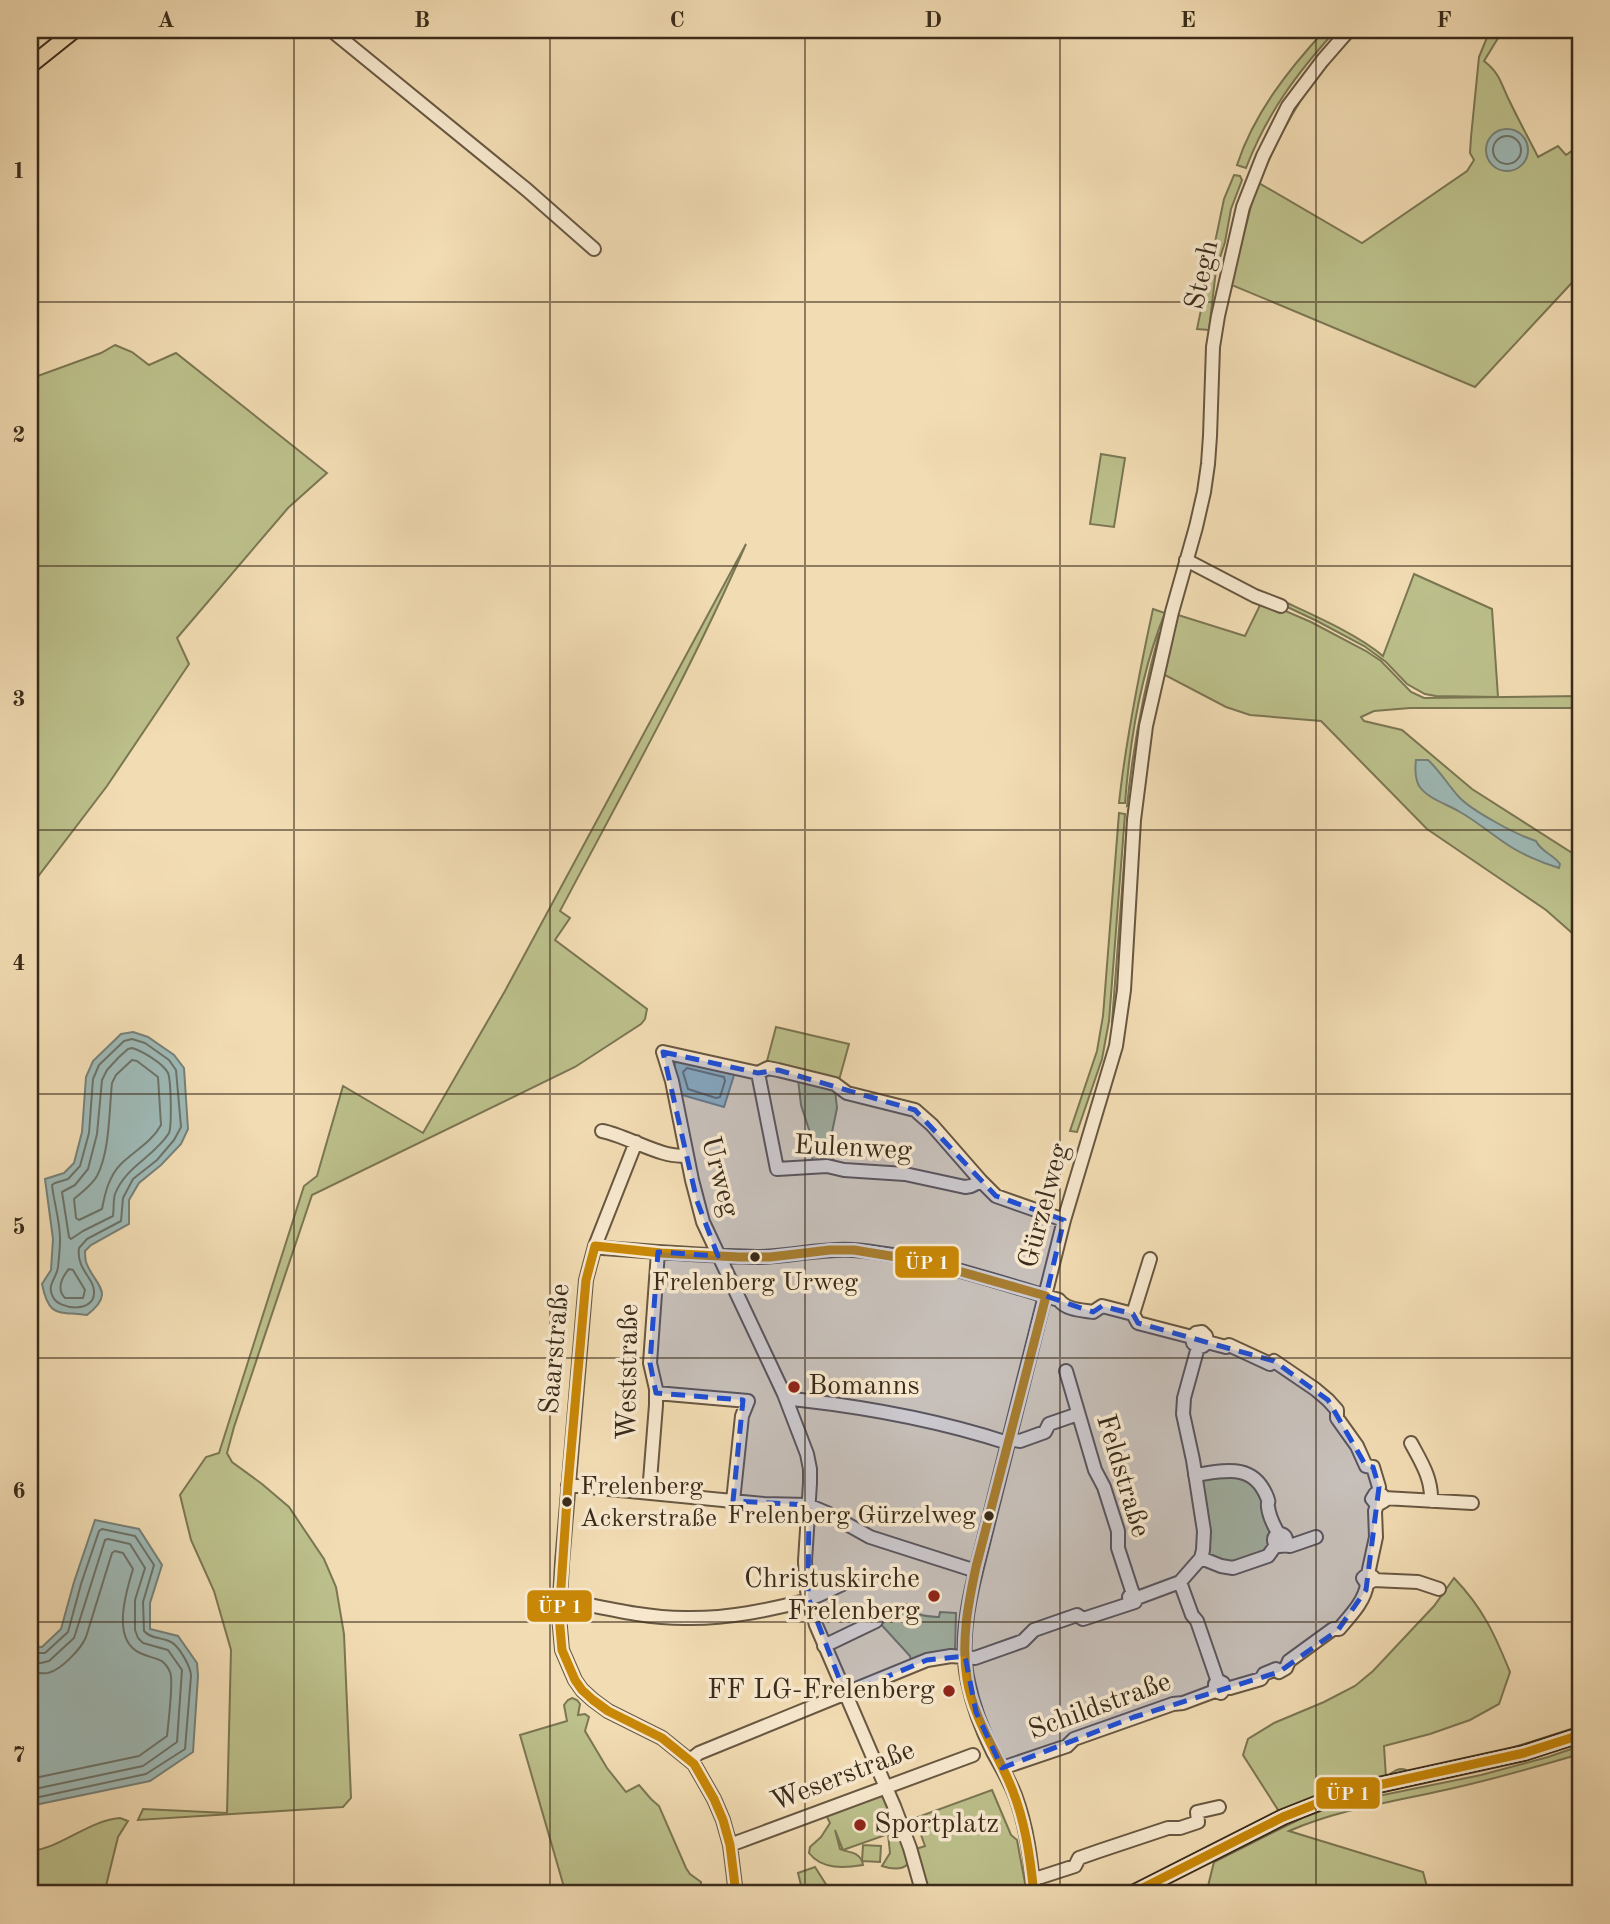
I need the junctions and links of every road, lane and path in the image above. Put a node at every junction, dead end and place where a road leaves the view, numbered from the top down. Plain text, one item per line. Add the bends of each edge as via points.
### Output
1 (75, 30) edge
2 (331, 30) edge
3 (1349, 30) edge
4 (30, 66) edge
5 (594, 249) dead end
6 (1185, 561) junction
7 (1281, 606) dead end
8 (1155, 682) joint
9 (758, 1073) junction
10 (602, 1130) dead end
11 (636, 1142) junction
12 (687, 1155) junction
13 (981, 1181) junction
14 (1065, 1220) junction
15 (595, 1246) junction
16 (658, 1252) junction
17 (718, 1255) junction
18 (1150, 1259) dead end
19 (1046, 1296) junction
20 (1133, 1314) junction
21 (1199, 1342) junction
22 (1066, 1371) dead end
23 (656, 1393) junction
24 (787, 1401) junction
25 (1078, 1414) junction
26 (1009, 1441) junction
27 (1410, 1443) dead end
28 (1195, 1475) junction
29 (568, 1485) junction
30 (649, 1493) junction
31 (1380, 1499) junction
32 (733, 1501) junction
33 (1431, 1501) junction
34 (1472, 1503) dead end
35 (808, 1505) junction
36 (1316, 1537) dead end
37 (1279, 1541) junction
38 (1201, 1558) junction
39 (976, 1571) junction
40 (1370, 1579) junction
41 (851, 1580) dead end
42 (1180, 1582) junction
43 (1438, 1589) dead end
44 (561, 1599) junction
45 (808, 1599) junction
46 (1133, 1599) junction
47 (876, 1621) dead end
48 (824, 1646) junction
49 (965, 1656) junction
50 (1219, 1687) junction
51 (845, 1694) junction
52 (1580, 1735) edge
53 (973, 1755) dead end
54 (690, 1760) junction
55 (1002, 1768) junction
56 (886, 1787) junction
57 (1219, 1807) dead end
58 (730, 1845) junction
59 (1033, 1878) junction
60 (922, 1889) edge
61 (736, 1894) edge
62 (1034, 1894) edge
63 (1131, 1894) edge

1 - 4 main road
2 - 5 street
3 - 6 street, Stegh via 1288,106 1243,207 1218,316 1208,464
6 - 7 street
6 - 8 street, Stegh
8 - 14 street, Gürzelweg via 1134,820 1120,1024
9 - 12 street, Urweg via 663,1052
9 - 13 street via 778,1070 915,1110
9 - 13 street, Eulenweg via 777,1169 827,1166 905,1174 965,1187
10 - 11 street
11 - 12 street via 679,1157
11 - 15 street, Saarstraße
12 - 17 street, Urweg via 703,1222
13 - 14 street via 996,1196
14 - 19 street, Gürzelweg
15 - 16 street
15 - 29 street, Saarstraße via 586,1280
16 - 17 street
16 - 23 street, Weststraße via 650,1363
17 - 19 street via 873,1252
17 - 24 street, Urweg
18 - 20 street
19 - 20 street, Schildstraße via 1093,1312 1102,1306
19 - 26 street, Gürzelweg
20 - 21 street, Schildstraße via 1138,1323
21 - 28 street via 1183,1415
21 - 31 street, Schildstraße via 1229,1345 1270,1364 1274,1361 1319,1392 1337,1410 1337,1418 1366,1466 1373,1466
22 - 25 street, Feldstraße
23 - 30 street, Weststraße
23 - 32 street via 748,1401 742,1416
24 - 26 street via 880,1410
24 - 35 street, Urweg via 807,1454
25 - 26 street via 1049,1424 1045,1432
25 - 46 street, Feldstraße via 1118,1531 1118,1548
26 - 39 street, Gürzelweg
27 - 33 street via 1429,1477
28 - 37 street via 1230,1470 1254,1479 1267,1497
28 - 38 street via 1205,1542
29 - 30 street
29 - 44 street, Saarstraße
30 - 32 street
31 - 33 street
31 - 40 street, Schildstraße
32 - 35 street
33 - 34 street
35 - 39 street via 870,1537
35 - 45 street, Urweg
36 - 37 street via 1290,1546
37 - 38 street via 1268,1556 1233,1568
38 - 42 street
39 - 49 street, Gürzelweg
40 - 43 street via 1418,1582
40 - 50 street, Schildstraße via 1354,1612 1339,1629 1289,1661 1286,1668 1230,1688
41 - 45 street
42 - 46 street
42 - 50 street
44 - 45 street via 656,1616 713,1618
44 - 54 street, Saarstraße via 562,1650 582,1690 608,1711 665,1739
45 - 48 street, Urweg
46 - 49 street via 1083,1619 1077,1615 1034,1630 1023,1641 975,1658
47 - 48 street
48 - 51 street, Urweg
49 - 51 street via 927,1660
49 - 55 street, Gürzelweg via 976,1712
50 - 55 street, Schildstraße
51 - 54 street
51 - 56 street, Urweg
52 - 63 main road via 1317,1803
53 - 56 street, Weserstraße
54 - 58 street, Saarstraße via 715,1800
55 - 59 street, Gürzelweg via 1022,1817
56 - 58 street, Weserstraße
56 - 60 street, Urweg
57 - 59 street via 1197,1812 1198,1822 1111,1847 1079,1858 1075,1866
58 - 61 street, Saarstraße
59 - 62 street, Gürzelweg

